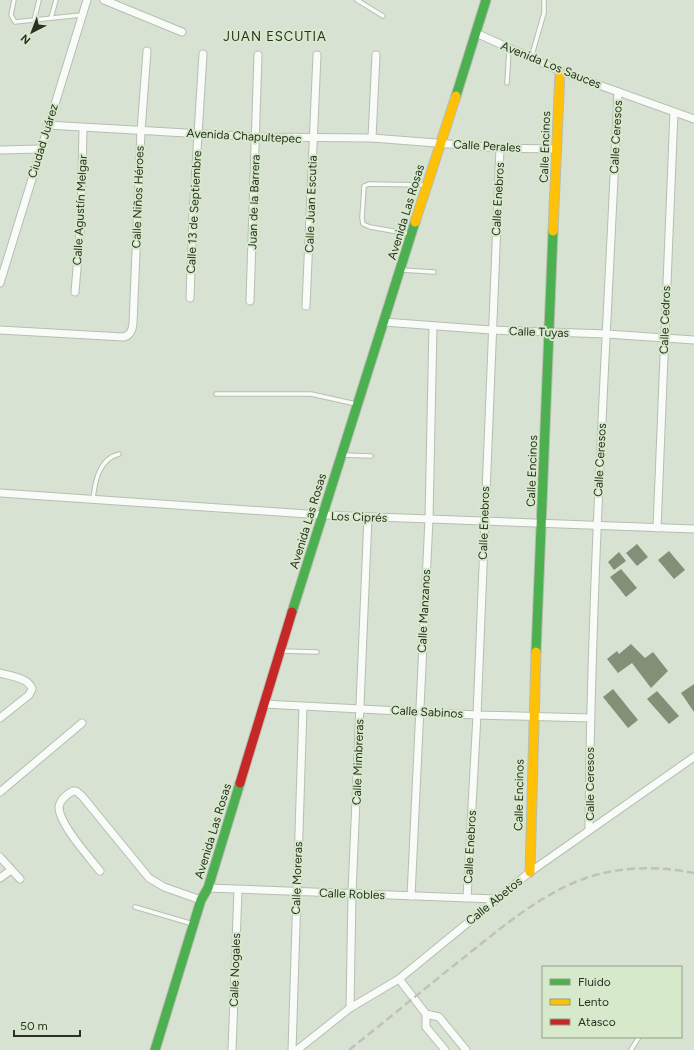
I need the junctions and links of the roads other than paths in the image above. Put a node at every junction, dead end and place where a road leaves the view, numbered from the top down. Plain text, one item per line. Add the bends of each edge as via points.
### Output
1 (14, 0) edge
2 (39, 0) edge
3 (56, 0) edge
4 (87, 0) edge
5 (104, 0) edge
6 (357, 0) edge
7 (486, 0) edge
8 (544, 0) edge
9 (81, 14) junction
10 (383, 16) dead end
11 (51, 18) junction
12 (34, 21) junction
13 (182, 32) dead end
14 (476, 33) junction
15 (509, 50) junction
16 (147, 51) dead end
17 (203, 54) dead end
18 (258, 55) dead end
19 (317, 55) dead end
20 (376, 55) dead end
21 (531, 59) junction
22 (560, 71) junction
23 (507, 83) dead end
24 (618, 92) junction
25 (674, 112) junction
26 (694, 119) edge
27 (47, 125) junction
28 (83, 128) junction
29 (141, 131) junction
30 (198, 134) junction
31 (257, 137) junction
32 (372, 138) junction
33 (314, 139) junction
34 (440, 144) junction
35 (500, 148) junction
36 (40, 149) junction
37 (557, 149) junction
38 (0, 150) edge
39 (427, 185) junction
40 (411, 234) junction
41 (400, 270) junction
42 (434, 272) dead end
43 (0, 283) edge
44 (75, 292) dead end
45 (190, 298) dead end
46 (250, 301) dead end
47 (306, 306) dead end
48 (384, 322) junction
49 (433, 326) junction
50 (0, 330) edge
51 (491, 330) junction
52 (549, 333) junction
53 (607, 334) junction
54 (664, 339) junction
55 (694, 340) edge
56 (216, 394) dead end
57 (357, 405) junction
58 (119, 454) dead end
59 (341, 455) junction
60 (371, 456) dead end
61 (0, 493) edge
62 (93, 500) junction
63 (322, 515) junction
64 (368, 517) junction
65 (429, 519) junction
66 (484, 522) junction
67 (542, 523) junction
68 (597, 525) junction
69 (657, 528) junction
70 (694, 529) edge
71 (280, 651) junction
72 (317, 652) dead end
73 (0, 673) edge
74 (264, 704) junction
75 (303, 707) junction
76 (360, 709) junction
77 (419, 712) junction
78 (477, 715) junction
79 (533, 716) junction
80 (0, 718) edge
81 (590, 718) junction
82 (82, 723) dead end
83 (694, 757) edge
84 (0, 792) edge
85 (589, 829) junction
86 (0, 857) edge
87 (11, 870) junction
88 (100, 871) dead end
89 (530, 872) junction
90 (0, 878) edge
91 (20, 879) dead end
92 (208, 888) junction
93 (238, 890) junction
94 (296, 891) junction
95 (352, 893) junction
96 (411, 896) junction
97 (467, 898) junction
98 (495, 899) junction
99 (201, 900) junction
100 (135, 907) dead end
101 (194, 924) junction
102 (399, 979) junction
103 (350, 1008) junction
104 (426, 1014) junction
105 (638, 1038) edge
106 (155, 1050) edge
107 (232, 1050) edge
108 (292, 1050) edge
109 (297, 1050) edge
110 (445, 1050) edge
111 (466, 1050) edge
112 (632, 1050) edge

1 - 12 lane via 12,20 20,23
2 - 12 lane
3 - 11 lane
4 - 9 street, Ciudad Juárez
5 - 13 street
6 - 10 lane
7 - 14 street, Avenida Las Rosas
8 - 21 lane via 544,13
9 - 11 lane
9 - 27 street, Ciudad Juárez
11 - 12 lane
14 - 15 street, Avenida Los Sauces
14 - 34 street, Avenida Las Rosas
15 - 21 street, Avenida Los Sauces
15 - 23 lane
16 - 29 street, Calle Niños Héroes
17 - 30 street, Calle 13 de Septiembre
18 - 31 street, Juan de la Barrera
19 - 33 street, Calle Juan Escutia
20 - 32 street
21 - 22 street, Avenida Los Sauces
22 - 24 street, Avenida Los Sauces
22 - 37 street, Calle Encinos
24 - 25 street, Avenida Los Sauces
24 - 53 street, Calle Ceresos
25 - 26 street, Avenida Los Sauces
25 - 54 street, Calle Cedros
27 - 28 street, Avenida Chapultepec
27 - 36 street, Ciudad Juárez
28 - 29 street, Avenida Chapultepec
28 - 44 street, Calle Agustín Melgar via 81,222
29 - 30 street, Avenida Chapultepec
29 - 50 street, Calle Niños Héroes via 133,324 129,334 123,337
30 - 31 street, Avenida Chapultepec
30 - 45 street, Calle 13 de Septiembre
31 - 33 street, Avenida Chapultepec
31 - 46 street, Juan de la Barrera
32 - 33 street, Avenida Chapultepec
32 - 34 street, Avenida Chapultepec
33 - 47 street, Calle Juan Escutia
34 - 35 street, Calle Perales
34 - 39 street, Avenida Las Rosas
35 - 37 street, Calle Perales
35 - 51 street, Calle Enebros
36 - 38 street
36 - 43 street, Ciudad Juárez
37 - 52 street, Calle Encinos
39 - 40 street, Avenida Las Rosas
39 - 40 lane via 364,186 363,224
40 - 41 street, Avenida Las Rosas
41 - 42 lane
41 - 48 street, Avenida Las Rosas
48 - 49 street, Calle Tuyas
48 - 57 street, Avenida Las Rosas
49 - 51 street, Calle Tuyas
49 - 65 street, Calle Manzanos
51 - 52 street, Calle Tuyas
51 - 66 street, Calle Enebros
52 - 53 street, Calle Tuyas
52 - 67 street, Calle Encinos
53 - 54 street, Calle Tuyas
53 - 68 street, Calle Ceresos
54 - 55 street, Calle Tuyas
54 - 69 street, Calle Cedros
56 - 57 lane via 311,394
57 - 59 street, Avenida Las Rosas
58 - 62 lane via 110,456 98,473
59 - 60 lane
59 - 63 street, Avenida Las Rosas
61 - 62 street, Los Ciprés
62 - 63 street, Los Ciprés
63 - 64 street, Los Ciprés
63 - 71 street, Avenida Las Rosas
64 - 65 street, Los Ciprés
64 - 76 street, Calle Mimbreras
65 - 66 street, Los Ciprés
65 - 77 street, Calle Manzanos
66 - 67 street, Los Ciprés
66 - 78 street, Calle Enebros
67 - 68 street, Los Ciprés
67 - 79 street, Calle Encinos
68 - 69 street, Los Ciprés
68 - 81 street, Calle Ceresos
69 - 70 street, Los Ciprés
71 - 72 lane
71 - 74 street, Avenida Las Rosas
73 - 80 street via 24,680 32,689 29,695
74 - 75 street, Calle Sabinos
74 - 92 street, Avenida Las Rosas
75 - 76 street, Calle Sabinos
75 - 94 street, Calle Moreras
76 - 77 street, Calle Sabinos
76 - 95 street, Calle Mimbreras
77 - 78 street, Calle Sabinos
77 - 96 street, Calle Manzanos
78 - 79 street, Calle Sabinos
78 - 97 street, Calle Enebros
79 - 81 street, Calle Sabinos
79 - 89 street, Calle Encinos
81 - 85 street, Calle Ceresos
82 - 84 street
83 - 85 street, Calle Abetos
85 - 89 street, Calle Abetos
86 - 87 street
87 - 90 street
87 - 91 street
88 - 99 street via 60,814 60,804 66,795 73,791 82,796 149,878 164,888
89 - 98 street, Calle Abetos
92 - 93 street, Calle Robles
92 - 99 street, Avenida Las Rosas
93 - 94 street, Calle Robles
93 - 107 street, Calle Nogales
94 - 95 street, Calle Robles
94 - 108 street, Calle Moreras
95 - 96 street, Calle Robles
95 - 103 street, Calle Mimbreras
96 - 97 street, Calle Robles
97 - 98 street, Calle Robles
98 - 102 street, Calle Abetos
99 - 101 street, Avenida Las Rosas
100 - 101 lane
101 - 106 street, Avenida Las Rosas
102 - 103 street, Calle Abetos
102 - 104 street
103 - 109 street, Calle Abetos
104 - 110 street via 426,1027
104 - 111 street via 439,1017
105 - 112 lane

